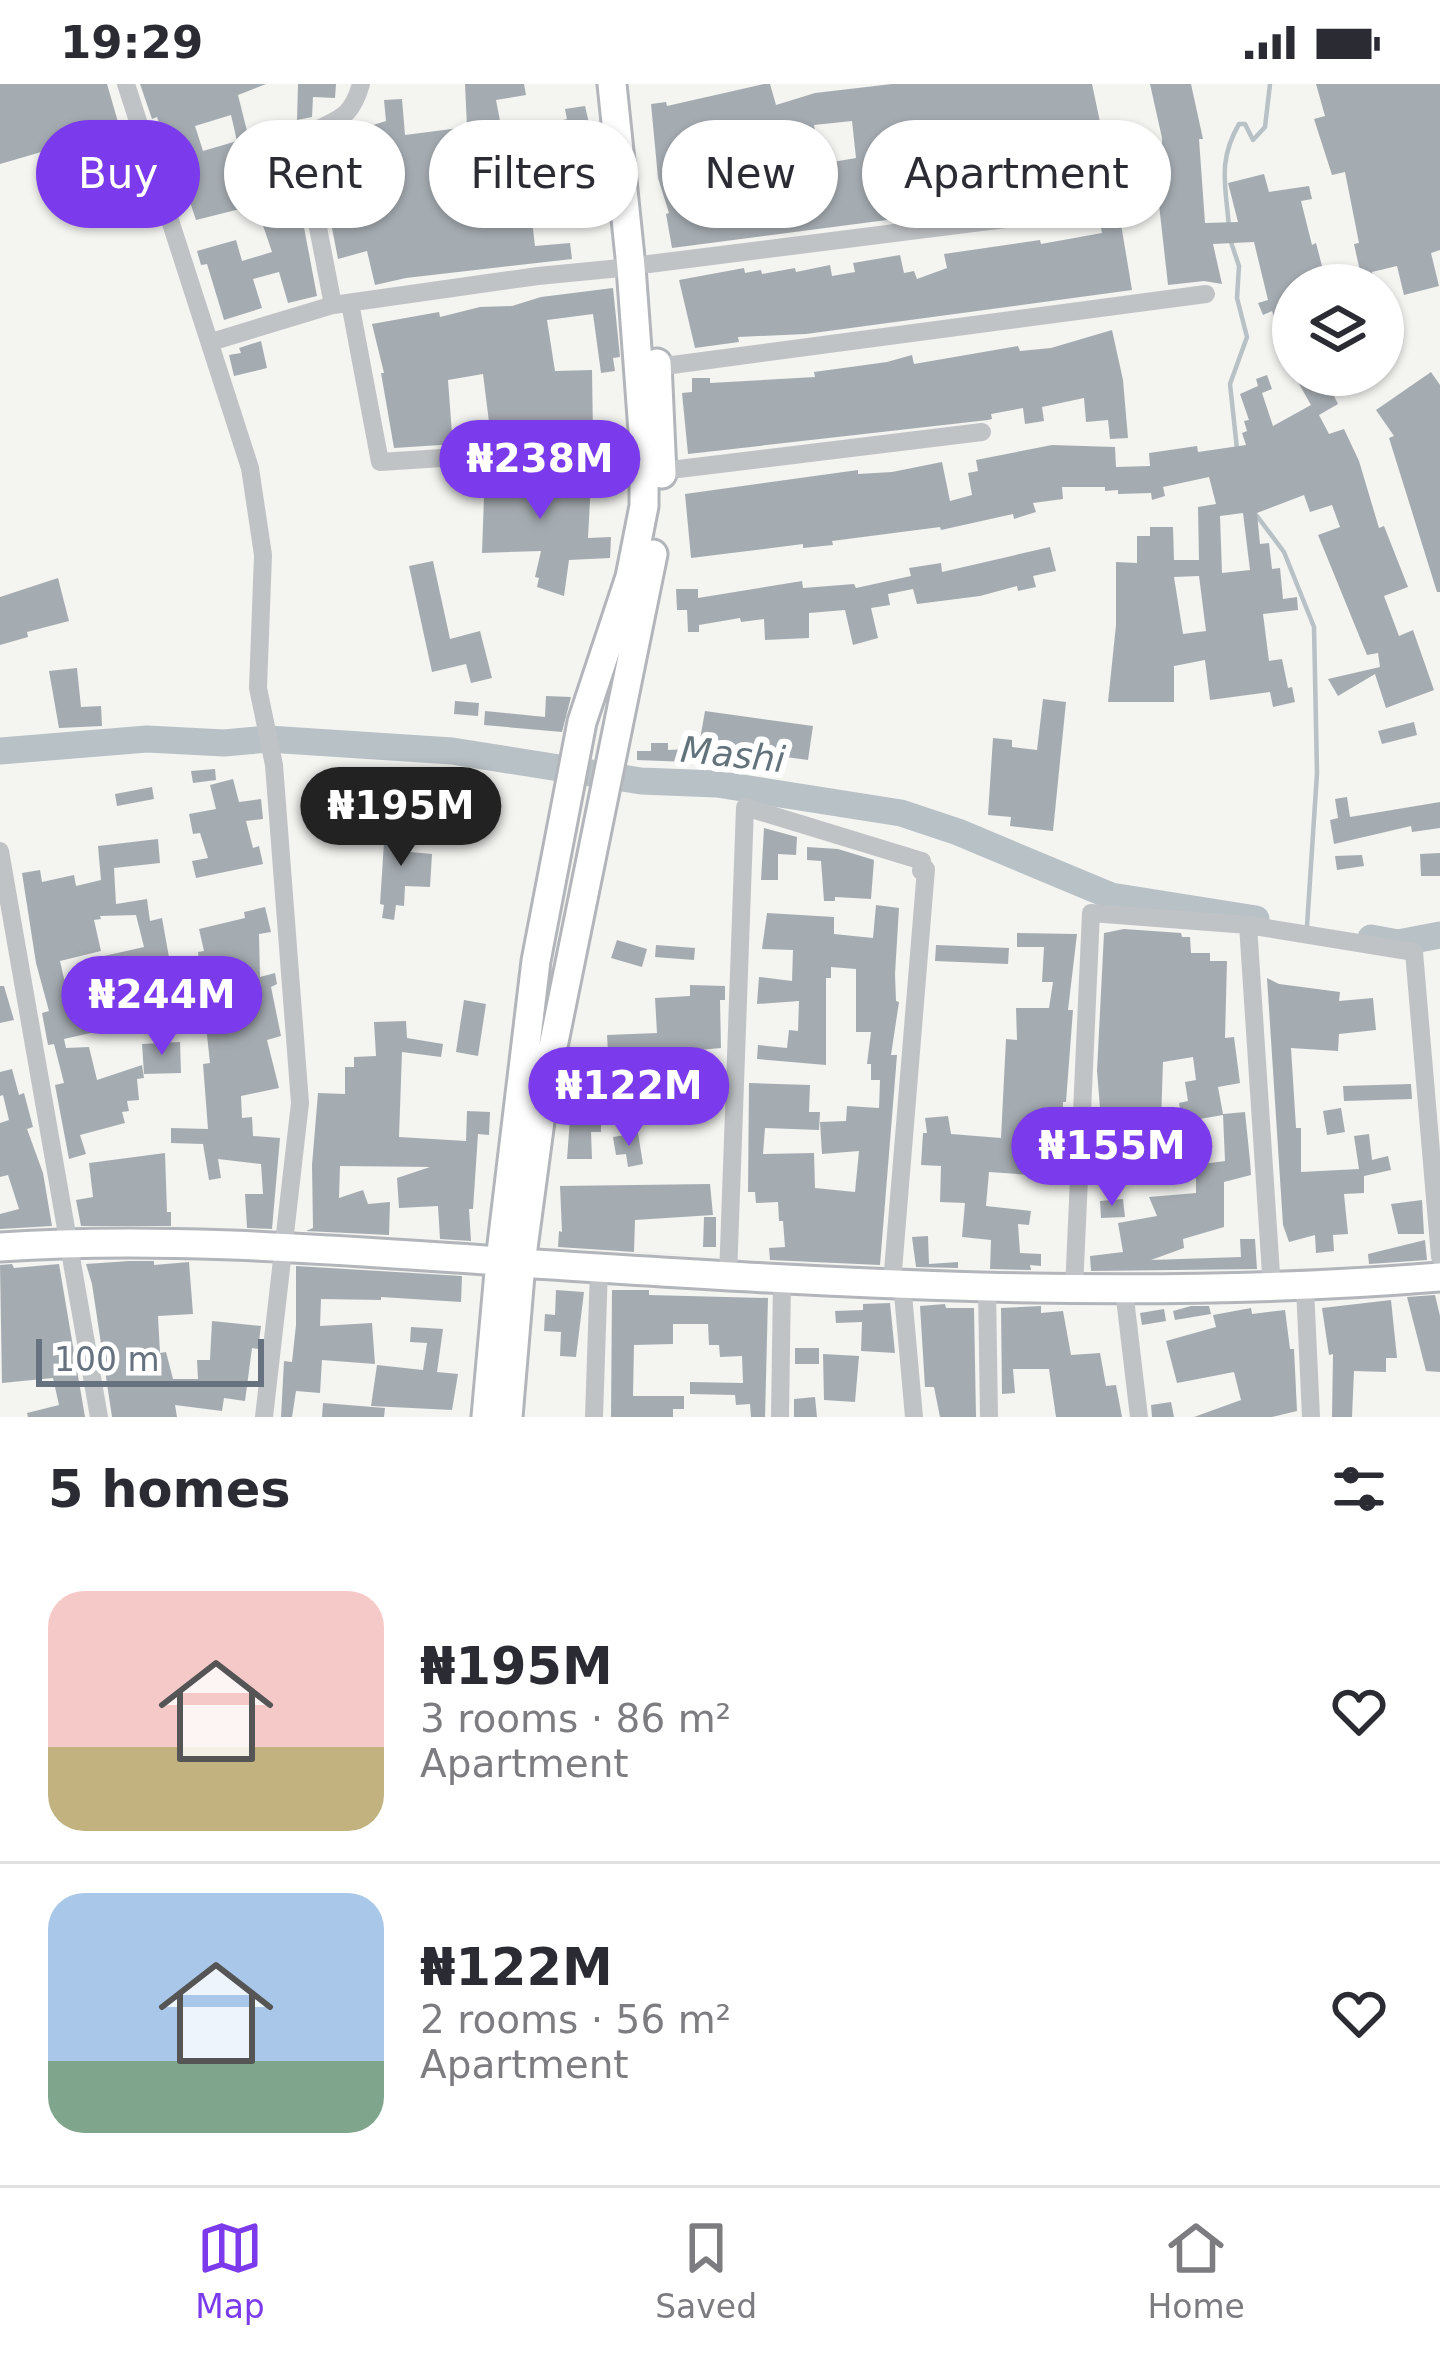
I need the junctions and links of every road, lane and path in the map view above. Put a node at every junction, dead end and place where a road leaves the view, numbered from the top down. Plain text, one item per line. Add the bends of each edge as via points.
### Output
1 (126, 84) edge
2 (361, 84) edge
3 (612, 84) edge
4 (630, 84) edge
5 (934, 228) edge
6 (640, 265) junction
7 (1206, 294) dead end
8 (342, 304) junction
9 (211, 342) junction
10 (657, 367) junction
11 (982, 432) dead end
12 (644, 445) junction
13 (662, 471) junction
14 (0, 851) edge
15 (1248, 925) junction
16 (71, 1243) junction
17 (0, 1247) edge
18 (285, 1247) junction
19 (1440, 1257) edge
20 (510, 1262) junction
21 (599, 1268) junction
22 (728, 1276) junction
23 (1440, 1277) edge
24 (782, 1281) junction
25 (897, 1283) junction
26 (987, 1287) junction
27 (1305, 1288) junction
28 (1074, 1289) junction
29 (1272, 1289) junction
30 (1124, 1290) junction
31 (99, 1417) edge
32 (264, 1417) edge
33 (486, 1417) edge
34 (508, 1417) edge
35 (594, 1417) edge
36 (781, 1417) edge
37 (914, 1417) edge
38 (989, 1417) edge
39 (1139, 1417) edge
40 (1311, 1417) edge

1 - 9 street
2 - 8 street via 343,120 301,140
3 - 6 main road
4 - 6 main road
5 - 6 street
6 - 8 street
6 - 10 main road
6 - 12 main road
7 - 10 street
8 - 9 street
8 - 12 street via 380,462
9 - 18 street via 250,468 263,555 258,688 277,787 300,1103
10 - 13 main road
11 - 13 street
12 - 20 main road via 644,506 630,577 582,722 536,961
13 - 20 main road via 662,505
14 - 16 street
15 - 19 street via 1414,952
15 - 28 street via 1091,913
15 - 29 street
16 - 17 main road
16 - 18 main road
16 - 31 street
18 - 20 main road
18 - 32 street
20 - 21 main road
20 - 33 main road
20 - 34 main road
21 - 22 main road
21 - 35 street
22 - 24 main road
22 - 25 street via 745,807 922,861 926,869
23 - 27 main road
24 - 25 main road
24 - 36 street
25 - 26 main road
25 - 37 street
26 - 28 main road
26 - 38 street
27 - 29 main road
27 - 40 street
28 - 30 main road
29 - 30 main road
30 - 39 street

